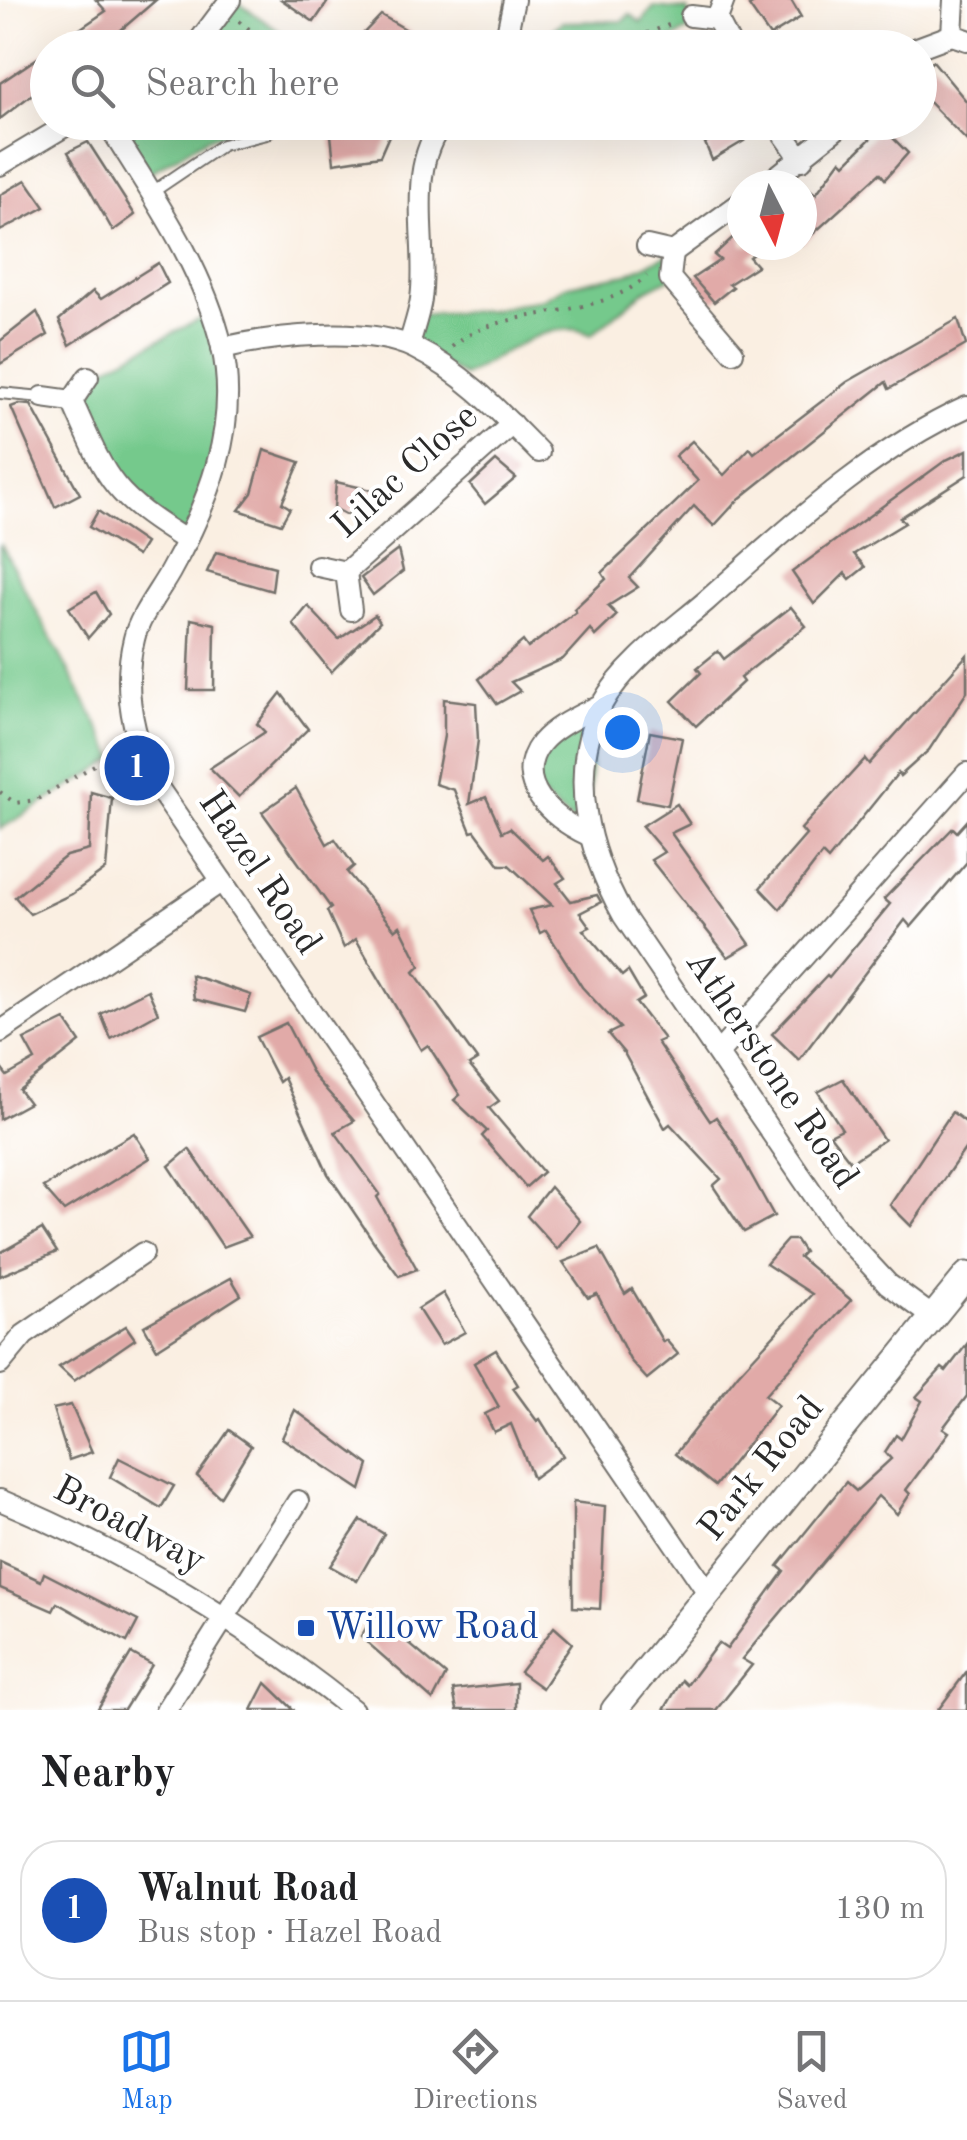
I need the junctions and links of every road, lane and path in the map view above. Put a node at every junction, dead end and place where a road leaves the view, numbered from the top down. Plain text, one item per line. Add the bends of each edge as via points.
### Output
1 (514, 0) edge
2 (954, 0) edge
3 (227, 5) edge
4 (720, 9) edge
5 (691, 16) joint
6 (208, 30) edge
7 (254, 30) edge
8 (512, 30) edge
9 (655, 30) edge
10 (960, 38) edge
11 (41, 140) edge
12 (118, 140) edge
13 (242, 140) edge
14 (431, 140) edge
15 (787, 140) edge
16 (825, 140) edge
17 (802, 160) junction
18 (0, 164) edge
19 (788, 170) edge
20 (150, 194) junction
21 (727, 213) edge
22 (647, 246) dead end
23 (672, 252) junction
24 (409, 345) junction
25 (222, 348) junction
26 (732, 352) dead end
27 (438, 361) junction
28 (88, 377) dead end
29 (0, 394) edge
30 (43, 397) joint
31 (72, 401) junction
32 (967, 407) edge
33 (512, 424) junction
34 (539, 452) dead end
35 (187, 541) junction
36 (318, 566) dead end
37 (346, 572) junction
38 (351, 610) dead end
39 (602, 704) junction
40 (138, 747) junction
41 (967, 774) edge
42 (0, 792) edge
43 (588, 835) junction
44 (222, 881) junction
45 (0, 1032) edge
46 (718, 1052) junction
47 (143, 1253) dead end
48 (967, 1274) edge
49 (933, 1317) junction
50 (0, 1364) edge
51 (0, 1500) edge
52 (298, 1500) dead end
53 (708, 1594) junction
54 (225, 1616) junction
55 (166, 1710) edge
56 (353, 1710) edge
57 (614, 1710) edge

1 - 8 street
2 - 10 street
3 - 6 street
3 - 7 path
4 - 5 street
5 - 9 path
11 - 18 street
12 - 20 street, Hazel Road
13 - 20 lane via 222,145
14 - 24 street via 420,214 421,301
15 - 17 street
16 - 17 street
17 - 19 street
20 - 25 street, Hazel Road via 180,241
21 - 23 street
22 - 23 street
23 - 26 street via 670,278
23 - 27 path via 634,287 590,306 497,326 459,341
24 - 25 street via 275,335
24 - 27 street
25 - 35 street, Hazel Road via 225,427 214,485
27 - 33 street
28 - 31 street
29 - 30 lane
30 - 31 street
31 - 35 street via 104,474 130,505
32 - 39 street, Atherstone Road via 916,430 831,491 644,656
33 - 34 street
33 - 37 street, Lilac Close
35 - 40 street, Hazel Road via 134,636 128,672
36 - 37 street, Lilac Close
37 - 38 street, Lilac Close
39 - 43 street, Atherstone Road via 585,775
39 - 43 street, Atherstone Road via 563,725 532,759 533,789 548,810
40 - 42 path via 112,752 36,800 15,803
40 - 44 street, Hazel Road
41 - 46 street
43 - 46 street, Atherstone Road via 623,916
44 - 45 street
44 - 53 street, Hazel Road
46 - 49 street, Atherstone Road via 837,1230 877,1274
47 - 50 street via 24,1335
48 - 49 street, Park Road
49 - 53 street, Park Road
51 - 54 street, Broadway
52 - 54 street, Broadway
53 - 57 street, Park Road
54 - 55 street
54 - 56 street, Broadway

